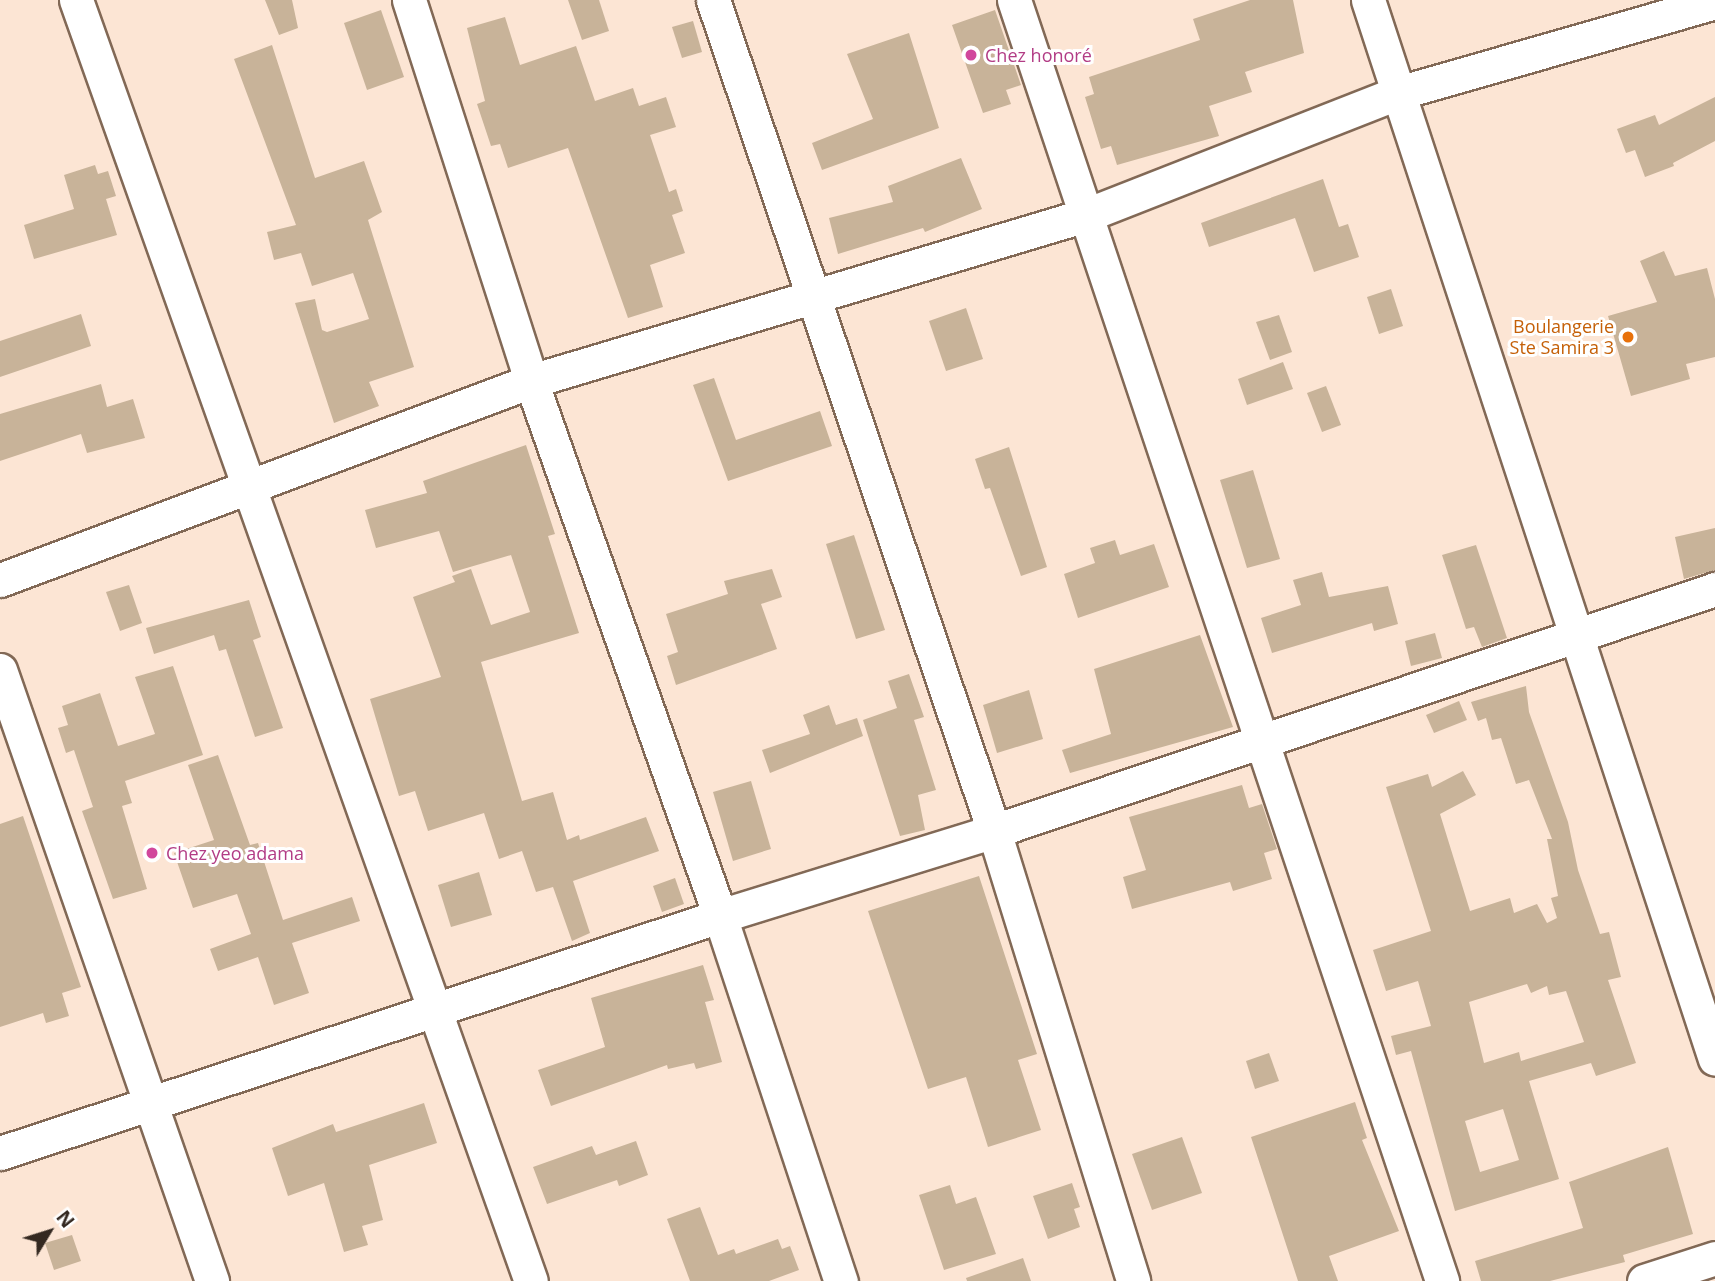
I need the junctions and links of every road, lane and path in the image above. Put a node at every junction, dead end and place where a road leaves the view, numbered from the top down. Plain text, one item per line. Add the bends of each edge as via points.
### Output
1 (76, 0) edge
2 (409, 0) edge
3 (713, 0) edge
4 (1014, 0) edge
5 (1368, 0) edge
6 (1715, 2) edge
7 (1398, 93) junction
8 (1086, 215) junction
9 (814, 298) junction
10 (531, 381) junction
11 (245, 485) junction
12 (0, 580) edge
13 (1715, 589) edge
14 (1577, 635) junction
15 (0, 670) edge
16 (1259, 741) junction
17 (994, 831) junction
18 (720, 916) junction
19 (432, 1013) junction
20 (1715, 1059) edge
21 (152, 1103) junction
22 (0, 1153) edge
23 (1715, 1258) edge
24 (212, 1281) edge
25 (531, 1281) edge
26 (841, 1281) edge
27 (1133, 1281) edge
28 (1442, 1281) edge
29 (1644, 1281) edge

1 - 11 street
2 - 10 street
3 - 9 street
4 - 8 street
5 - 7 street
6 - 7 street
7 - 8 street
7 - 14 street
8 - 9 street
8 - 16 street
9 - 10 street
9 - 17 street
10 - 11 street
10 - 18 street
11 - 12 street
11 - 19 street
13 - 14 street
14 - 16 street
14 - 20 street
15 - 21 street
16 - 17 street
16 - 28 street
17 - 18 street
17 - 27 street
18 - 19 street
18 - 26 street
19 - 21 street
19 - 25 street
21 - 22 street
21 - 24 street
23 - 29 street

